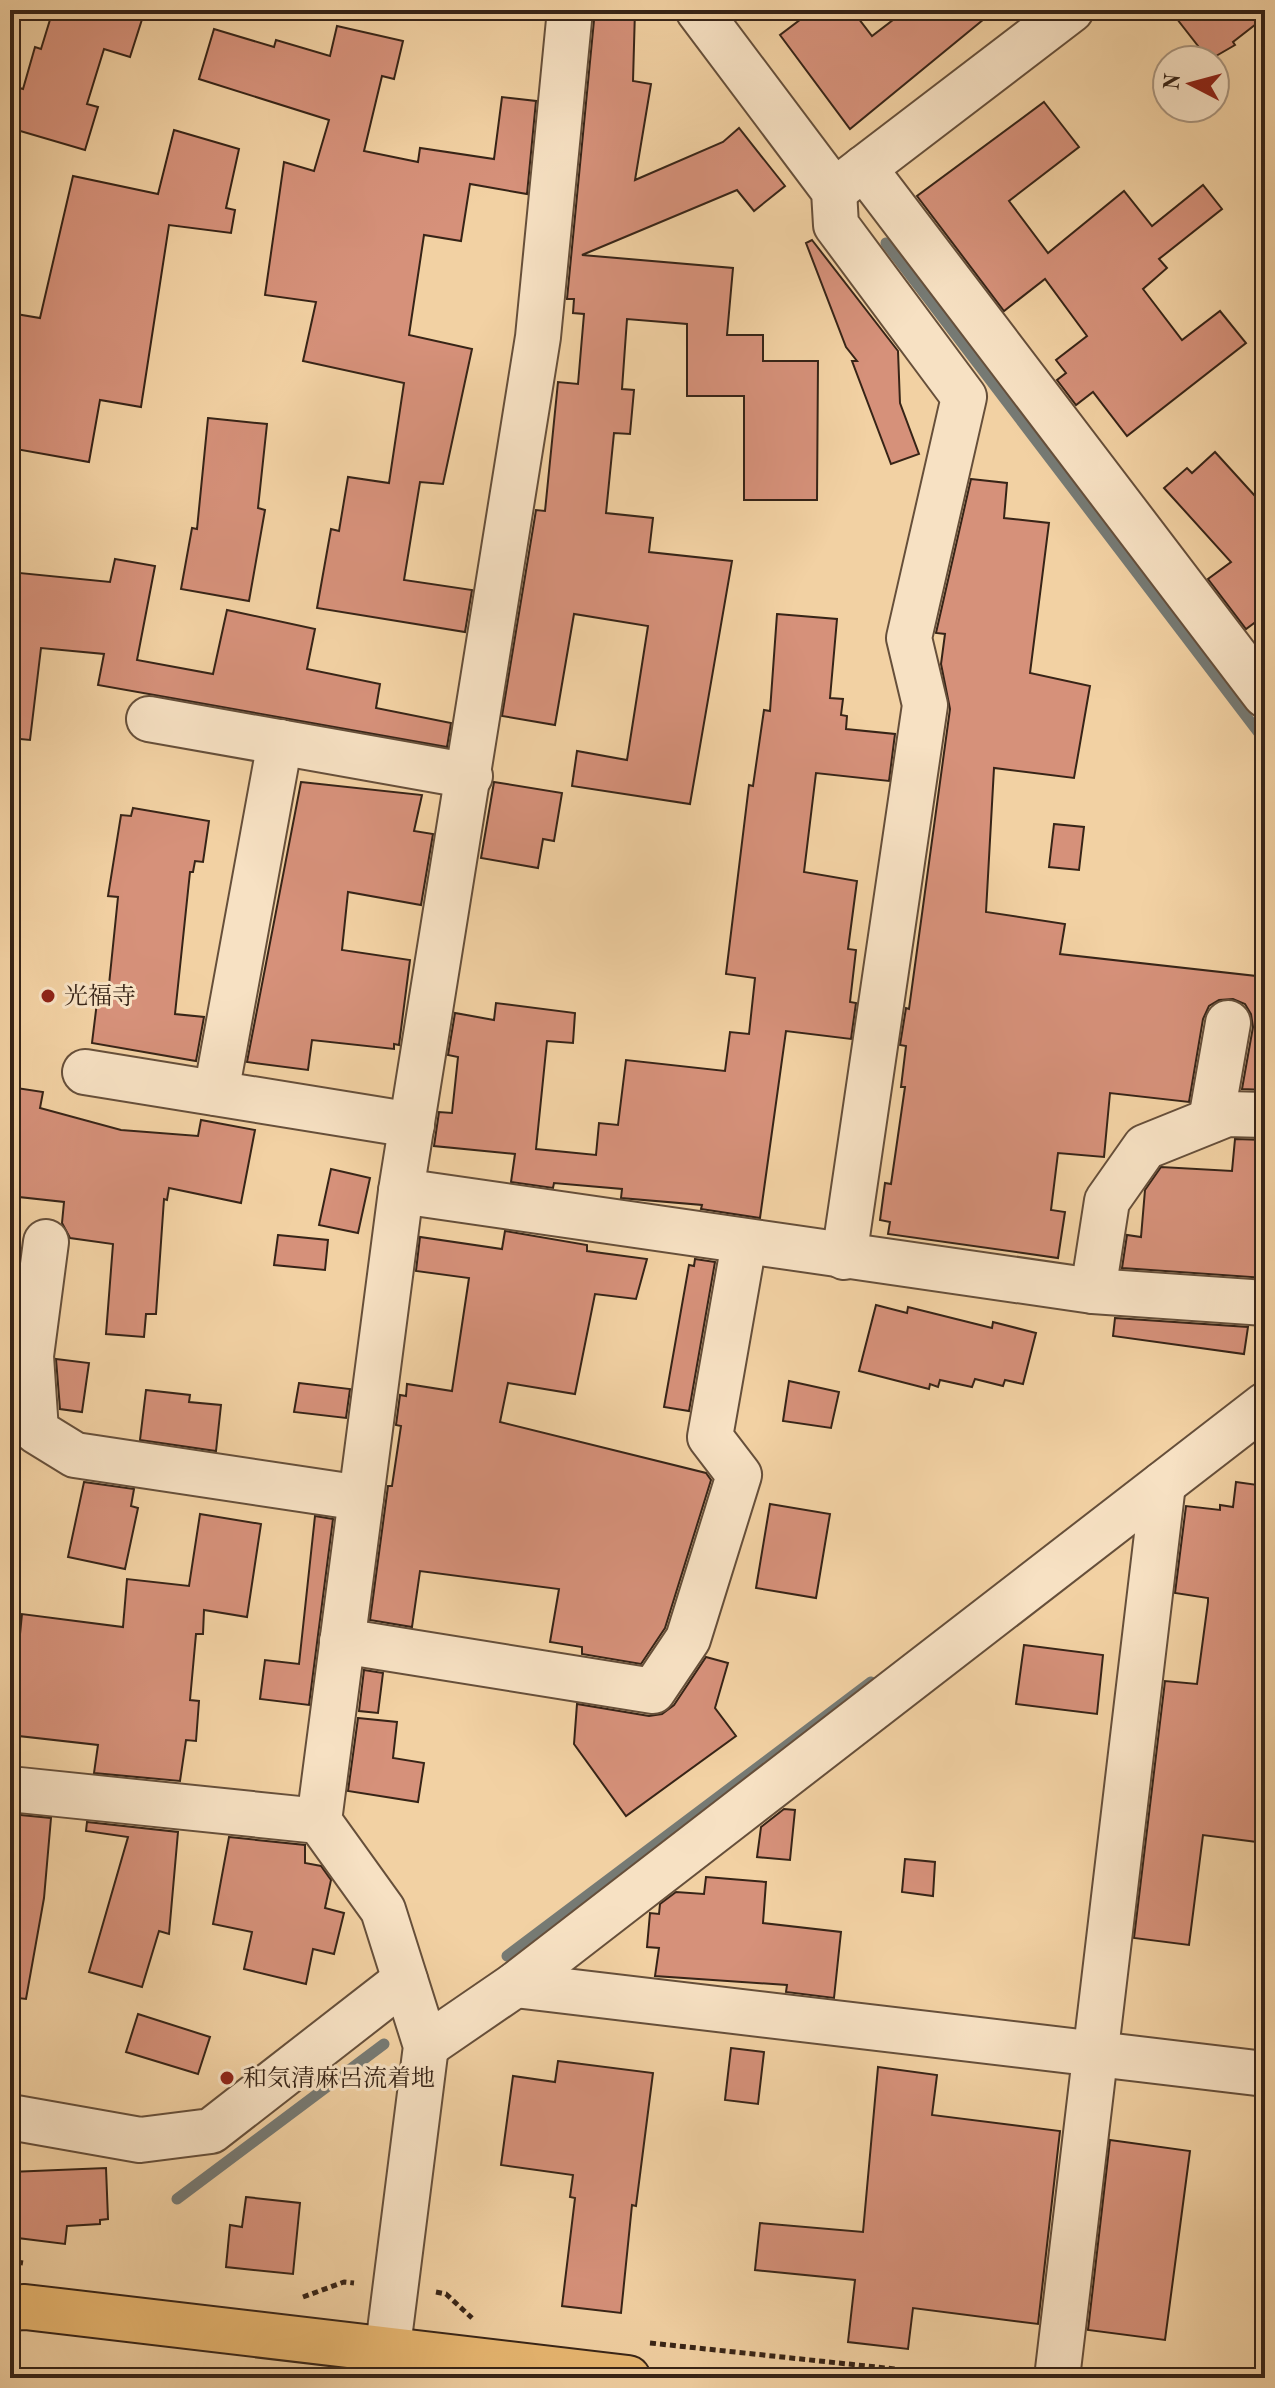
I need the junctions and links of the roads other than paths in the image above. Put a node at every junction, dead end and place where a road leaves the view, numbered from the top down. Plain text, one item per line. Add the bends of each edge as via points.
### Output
1 (570, 10) edge
2 (698, 10) edge
3 (1071, 10) edge
4 (849, 180) junction
5 (1265, 695) edge
6 (149, 719) dead end
7 (280, 742) junction
8 (470, 776) junction
9 (1228, 1023) dead end
10 (85, 1072) dead end
11 (216, 1093) junction
12 (1265, 1115) edge
13 (1211, 1120) junction
14 (412, 1125) junction
15 (401, 1191) junction
16 (46, 1242) dead end
17 (744, 1243) junction
18 (844, 1257) junction
19 (1093, 1291) junction
20 (1265, 1303) edge
21 (1259, 1416) edge
22 (1163, 1484) junction
23 (361, 1498) junction
24 (342, 1641) junction
25 (10, 1789) edge
26 (319, 1821) junction
27 (405, 1980) junction
28 (515, 1985) junction
29 (426, 2046) junction
30 (1096, 2054) junction
31 (1265, 2074) edge
32 (10, 2117) edge
33 (10, 2308) edge
34 (632, 2360) edge
35 (386, 2363) edge
36 (1057, 2378) edge

1 - 8 street via 538,337
2 - 4 street
3 - 4 street
4 - 5 street
4 - 18 street via 836,225 964,397 909,638 925,705
6 - 7 street
7 - 8 street
7 - 11 street
8 - 14 street
9 - 13 street
10 - 11 street
11 - 14 street
12 - 13 street via 1227,1114
13 - 19 street via 1145,1147 1107,1201
14 - 15 street
15 - 17 street
15 - 23 street
16 - 23 street via 31,1356 36,1431 75,1455
17 - 18 street
17 - 24 street via 710,1437 739,1475 688,1639 653,1691
18 - 19 street
19 - 20 street
21 - 22 street
22 - 28 street
22 - 30 street
23 - 24 street
24 - 26 street
25 - 26 street
26 - 27 street via 383,1910
27 - 29 street
27 - 32 street via 211,2131 140,2140
28 - 29 street
28 - 30 street
29 - 35 street
30 - 31 street
30 - 36 street
33 - 35 highway
34 - 35 highway

